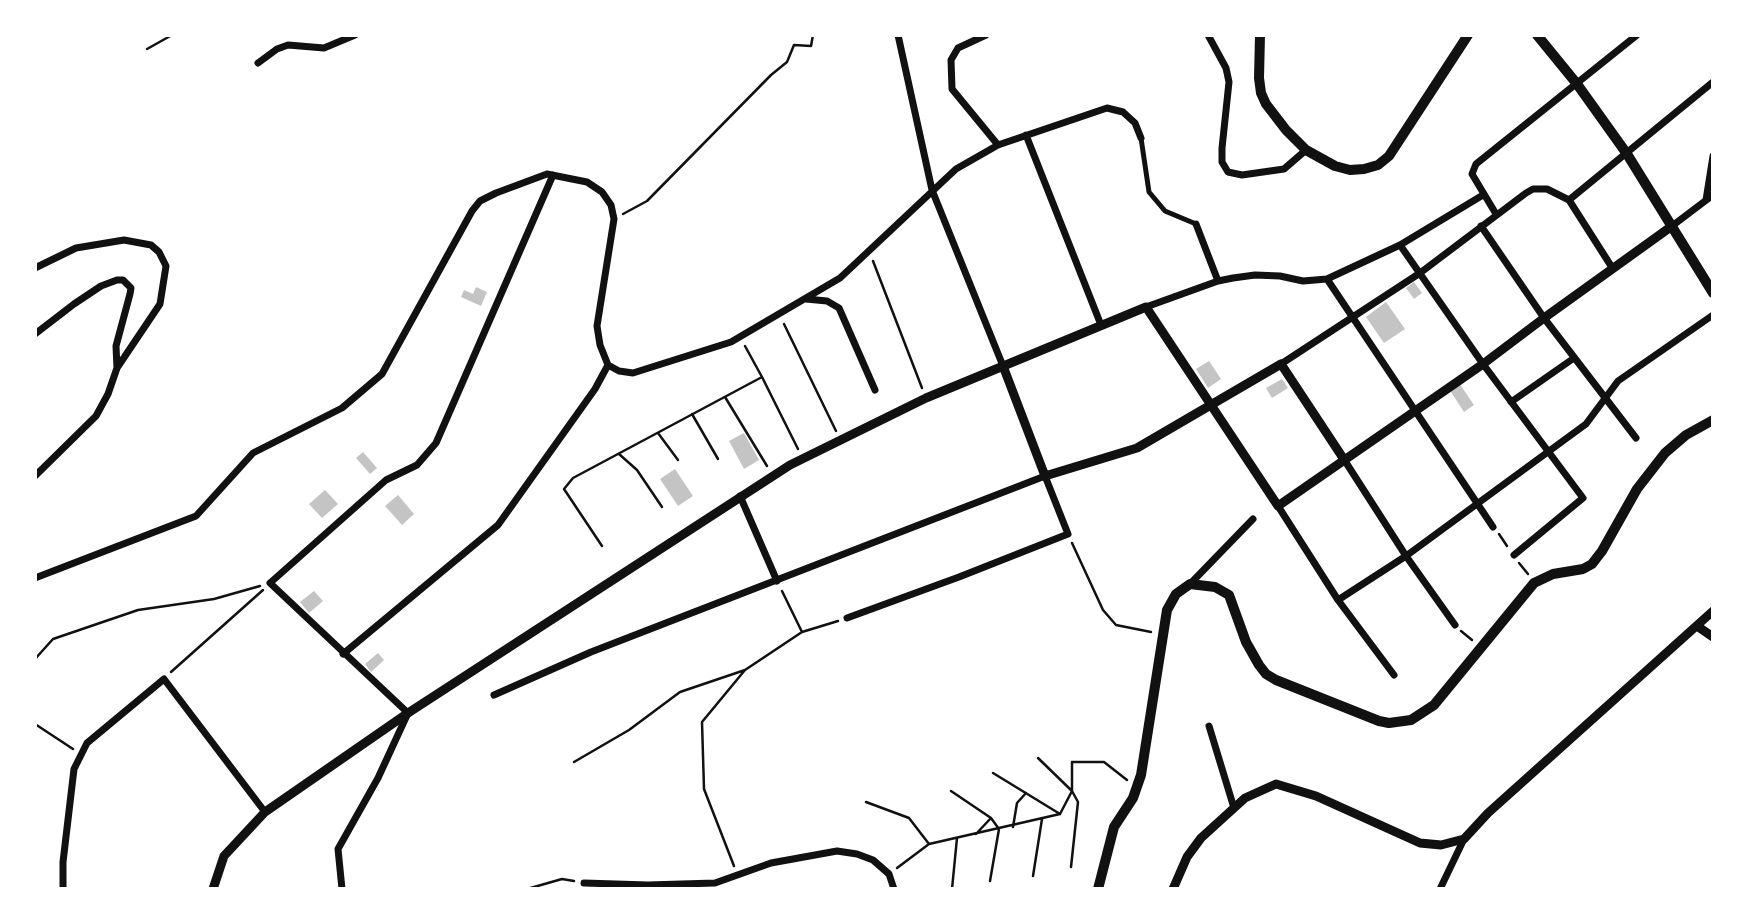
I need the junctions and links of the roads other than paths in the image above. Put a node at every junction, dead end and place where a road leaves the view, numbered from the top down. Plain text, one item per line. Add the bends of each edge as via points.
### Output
1 (355, 35) edge
2 (898, 35) edge
3 (986, 35) edge
4 (1209, 35) edge
5 (1260, 35) edge
6 (1468, 35) edge
7 (1537, 35) edge
8 (1637, 35) edge
9 (258, 63) dead end
10 (1713, 82) edge
11 (1577, 84) junction
12 (1026, 135) junction
13 (1141, 138) joint
14 (998, 145) junction
15 (1306, 150) junction
16 (1627, 154) junction
17 (1713, 156) edge
18 (553, 174) junction
19 (932, 190) junction
20 (1483, 195) junction
21 (1710, 198) edge
22 (1569, 200) junction
23 (1496, 214) junction
24 (1196, 223) joint
25 (1481, 226) junction
26 (1672, 226) junction
27 (1400, 245) junction
28 (35, 268) edge
29 (1613, 269) junction
30 (1420, 273) junction
31 (1327, 279) junction
32 (1218, 281) junction
33 (1713, 293) edge
34 (804, 299) junction
35 (1146, 307) junction
36 (1713, 315) edge
37 (1353, 317) junction
38 (1544, 318) junction
39 (1101, 325) junction
40 (35, 334) edge
41 (1574, 358) junction
42 (1281, 364) junction
43 (608, 365) junction
44 (1483, 365) junction
45 (1003, 366) junction
46 (117, 368) junction
47 (875, 390) dead end
48 (1605, 399) junction
49 (1511, 402) junction
50 (1210, 406) junction
51 (1417, 411) junction
52 (1713, 420) edge
53 (1636, 438) dead end
54 (1547, 452) junction
55 (1345, 461) junction
56 (35, 476) edge
57 (1045, 476) junction
58 (740, 496) junction
59 (1477, 503) junction
60 (1278, 506) junction
61 (1253, 519) dead end
62 (1493, 527) dead end
63 (1514, 555) dead end
64 (1406, 556) junction
65 (35, 578) edge
66 (777, 581) junction
67 (1190, 584) junction
68 (1338, 600) junction
69 (1713, 611) edge
70 (847, 618) road end
71 (1455, 625) road end
72 (1697, 626) junction
73 (1713, 637) edge
74 (343, 654) junction
75 (1394, 675) dead end
76 (494, 695) dead end
77 (408, 713) junction
78 (1209, 726) dead end
79 (1234, 808) junction
80 (265, 812) junction
81 (1464, 839) junction
82 (584, 883) road end
83 (63, 889) edge
84 (213, 889) edge
85 (342, 889) edge
86 (894, 889) edge
87 (1098, 889) edge
88 (1173, 889) edge
89 (1440, 889) edge

1 - 9 street via 324,48 288,45
2 - 19 street
3 - 14 street via 958,48 951,60 952,89
4 - 15 street via 1229,82 1222,148 1228,172 1242,175 1284,169
5 - 15 main road via 1261,93 1286,131
6 - 15 main road via 1389,156 1378,165 1350,170
7 - 11 main road
8 - 11 street
10 - 16 street
11 - 16 main road
11 - 20 street via 1476,164 1472,174
12 - 13 street via 1107,108 1123,112 1135,123
12 - 14 street
12 - 39 street
13 - 24 street via 1149,192 1165,211
14 - 19 street via 956,169
16 - 22 street
16 - 26 main road
17 - 21 street
18 - 43 street via 587,182 611,205 614,219 597,326
18 - 65 street via 480,201 382,374 342,408 253,453 196,516
18 - 74 street via 436,443 416,466 386,480 270,583
19 - 34 street via 840,278
19 - 45 street
20 - 23 street
20 - 27 street
21 - 26 street
22 - 23 street via 1547,189 1533,189
22 - 29 street
23 - 25 street
24 - 32 street
25 - 30 street
25 - 38 street
26 - 29 street
26 - 33 main road
27 - 30 street
27 - 31 street
28 - 46 street via 76,248 109,241 137,241 159,252 166,266 160,304
29 - 38 street
30 - 37 street
30 - 44 street
31 - 32 street via 1255,275
31 - 37 street
32 - 35 street
34 - 43 street via 731,342 633,373
34 - 47 street via 827,301 839,308
35 - 39 street
35 - 50 street
36 - 48 street via 1618,381
37 - 42 street
37 - 51 street
38 - 41 street
38 - 44 street
39 - 45 street
40 - 46 street via 101,286 123,280 131,288 116,346
41 - 48 street
41 - 49 street
42 - 50 street
42 - 55 street
43 - 74 street via 498,525
44 - 49 street
44 - 51 street
45 - 57 street
45 - 58 street via 926,398
46 - 56 street via 96,416
48 - 53 street
48 - 54 street via 1586,424
49 - 54 street
50 - 57 street via 1137,449
50 - 60 street
51 - 55 street
51 - 59 street
52 - 67 main road via 1665,453 1637,489 1592,564 1534,583 1434,705 1411,720 1379,721 1266,674 1246,642 1229,595 1215,587
54 - 59 street
54 - 63 street via 1583,498
55 - 60 street
55 - 64 street
57 - 66 street
57 - 70 street via 1068,534
58 - 66 street
58 - 77 street
59 - 62 street
59 - 64 street
60 - 68 street
61 - 67 street
64 - 68 street
64 - 71 street
66 - 76 street via 590,652
67 - 87 main road via 1170,602 1137,788 1114,827
68 - 75 street
69 - 72 street
72 - 73 street
72 - 81 street
74 - 77 street
77 - 80 street
77 - 85 street via 338,849
78 - 79 street
79 - 81 street via 1254,792 1276,784 1316,796 1420,843 1441,845
79 - 88 street via 1195,845
80 - 83 street via 164,679 86,743 74,769
80 - 84 street via 224,856
81 - 89 street
82 - 86 street via 715,883 771,863 837,851 873,860 889,874

